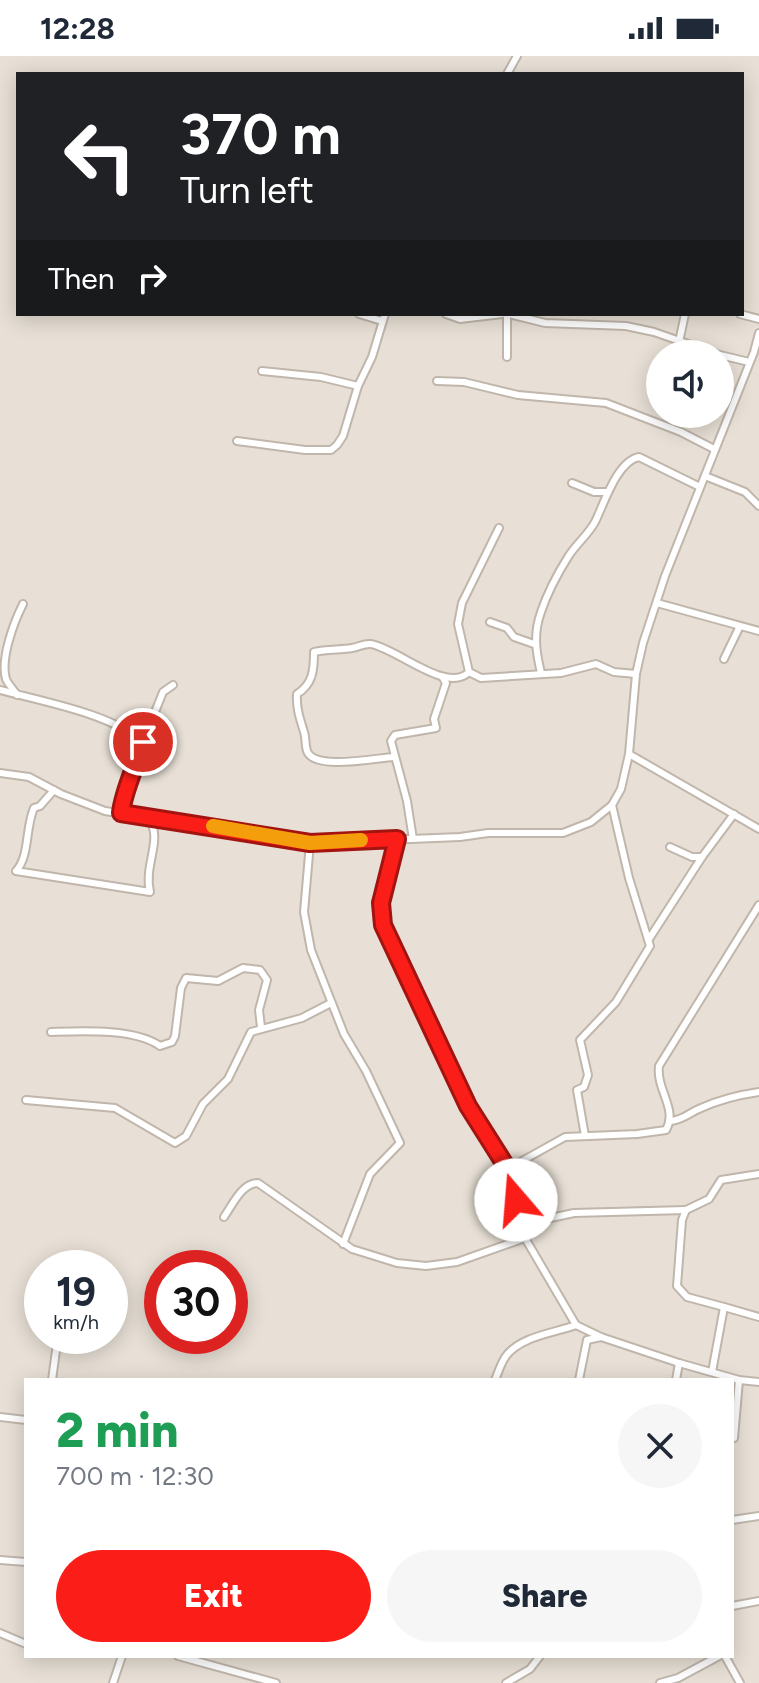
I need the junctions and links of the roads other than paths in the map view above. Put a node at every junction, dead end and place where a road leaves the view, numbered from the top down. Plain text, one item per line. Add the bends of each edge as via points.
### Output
1 (452, 316) edge
2 (488, 316) edge
3 (506, 316) edge
4 (515, 316) edge
5 (598, 316) edge
6 (685, 316) edge
7 (383, 318) edge
8 (596, 325) junction
9 (759, 333) edge
10 (674, 340) edge
11 (679, 340) edge
12 (757, 353) edge
13 (507, 357) dead end
14 (734, 358) edge
15 (749, 362) junction
16 (262, 371) dead end
17 (437, 381) dead end
18 (358, 386) junction
19 (237, 441) dead end
20 (714, 449) junction
21 (705, 476) junction
22 (572, 483) dead end
23 (700, 487) junction
24 (608, 492) junction
25 (759, 506) edge
26 (499, 528) dead end
27 (657, 603) junction
28 (23, 604) dead end
29 (490, 622) dead end
30 (739, 628) junction
31 (759, 631) edge
32 (534, 644) junction
33 (724, 659) dead end
34 (469, 672) junction
35 (541, 673) junction
36 (636, 674) junction
37 (443, 678) junction
38 (173, 685) dead end
39 (0, 690) edge
40 (17, 695) junction
41 (143, 742) junction
42 (629, 754) junction
43 (393, 757) junction
44 (0, 773) edge
45 (54, 790) junction
46 (612, 805) junction
47 (121, 813) junction
48 (734, 814) junction
49 (155, 817) junction
50 (759, 829) edge
51 (397, 839) junction
52 (413, 839) junction
53 (310, 843) junction
54 (670, 847) dead end
55 (702, 857) junction
56 (759, 905) edge
57 (649, 939) junction
58 (331, 1003) junction
59 (261, 1027) junction
60 (51, 1032) dead end
61 (759, 1092) edge
62 (26, 1100) dead end
63 (671, 1121) junction
64 (585, 1136) junction
65 (509, 1171) junction
66 (759, 1174) edge
67 (686, 1210) junction
68 (224, 1217) dead end
69 (522, 1224) junction
70 (525, 1238) junction
71 (343, 1244) junction
72 (724, 1307) junction
73 (759, 1317) edge
74 (576, 1325) junction
75 (601, 1337) junction
76 (56, 1354) edge
77 (679, 1363) junction
78 (712, 1372) junction
79 (52, 1378) edge
80 (496, 1378) edge
81 (579, 1378) edge
82 (676, 1378) edge
83 (732, 1378) edge
84 (734, 1379) edge
85 (739, 1380) junction
86 (759, 1382) edge
87 (0, 1417) edge
88 (24, 1420) edge
89 (734, 1438) edge
90 (759, 1516) edge
91 (734, 1520) edge
92 (0, 1560) edge
93 (24, 1562) edge
94 (759, 1601) edge
95 (734, 1606) edge
96 (0, 1633) edge
97 (24, 1643) edge
98 (121, 1658) edge
99 (185, 1658) edge
100 (538, 1658) edge
101 (718, 1658) edge
102 (723, 1658) edge
103 (113, 1683) edge
104 (276, 1683) edge
105 (506, 1683) edge
106 (660, 1683) edge
107 (740, 1683) edge

1 - 2 street
3 - 13 street
4 - 8 street
5 - 8 street
6 - 11 street
7 - 18 street
8 - 10 street via 626,326
9 - 12 street
12 - 15 street
14 - 15 street
15 - 20 street
16 - 18 street
17 - 20 street via 606,403
18 - 19 street via 343,436 331,450
20 - 21 street
21 - 23 street
21 - 25 street via 745,492
22 - 24 street
23 - 24 street via 639,457 625,466
23 - 27 street
24 - 32 street via 551,591
26 - 34 street via 462,603 458,624
27 - 30 street
27 - 36 street
28 - 40 street via 5,662 6,679
29 - 32 street
30 - 31 street
30 - 33 street
32 - 35 street
34 - 35 street via 481,678
34 - 37 street via 456,680
35 - 36 street via 596,664
36 - 42 street
37 - 43 street via 436,728 395,735
37 - 43 street via 397,652 367,643 314,652 311,681 297,694 296,704 312,758 324,762
38 - 41 street via 163,692
39 - 40 street
40 - 41 street via 69,706
41 - 47 street
42 - 46 street
42 - 48 street
43 - 52 street
44 - 45 street via 29,777
45 - 47 street
45 - 49 street via 27,822 24,862 16,871 150,892
46 - 52 street via 591,822 563,833
46 - 57 street
47 - 49 street
48 - 50 street
48 - 55 street
49 - 53 street
51 - 52 street
51 - 53 street
51 - 65 street via 381,903 383,925 468,1106
53 - 58 street via 304,912 311,950
54 - 55 street
55 - 57 street
56 - 63 street via 659,1066
57 - 64 street via 650,946 616,1002 580,1040 588,1075 577,1090
58 - 59 street via 281,1026
58 - 71 street via 400,1143 370,1174
59 - 60 street via 259,1010 267,980 260,970 243,968 218,981 186,978 172,1042 160,1046 151,1039 114,1034
59 - 62 street via 251,1032 228,1079 203,1104 186,1136 175,1143 115,1108
61 - 63 street via 732,1095
63 - 64 street via 666,1130 652,1133
64 - 65 street via 565,1137
65 - 69 street
66 - 67 street via 721,1180 709,1199
67 - 69 street via 574,1213
67 - 72 street via 677,1286 687,1297
68 - 71 street via 245,1187 258,1183
69 - 70 street
70 - 71 street via 457,1262 426,1266 397,1263
70 - 74 street
72 - 73 street
72 - 78 street
74 - 75 street
74 - 80 street via 514,1348
75 - 77 street
75 - 81 street via 587,1340
76 - 79 street
77 - 78 street
77 - 82 street
78 - 83 street
84 - 85 street
85 - 86 street
85 - 89 street
87 - 88 street
90 - 91 street
92 - 93 street
94 - 95 street
96 - 97 street
98 - 103 street
99 - 104 street
100 - 105 street
101 - 106 street
102 - 107 street

